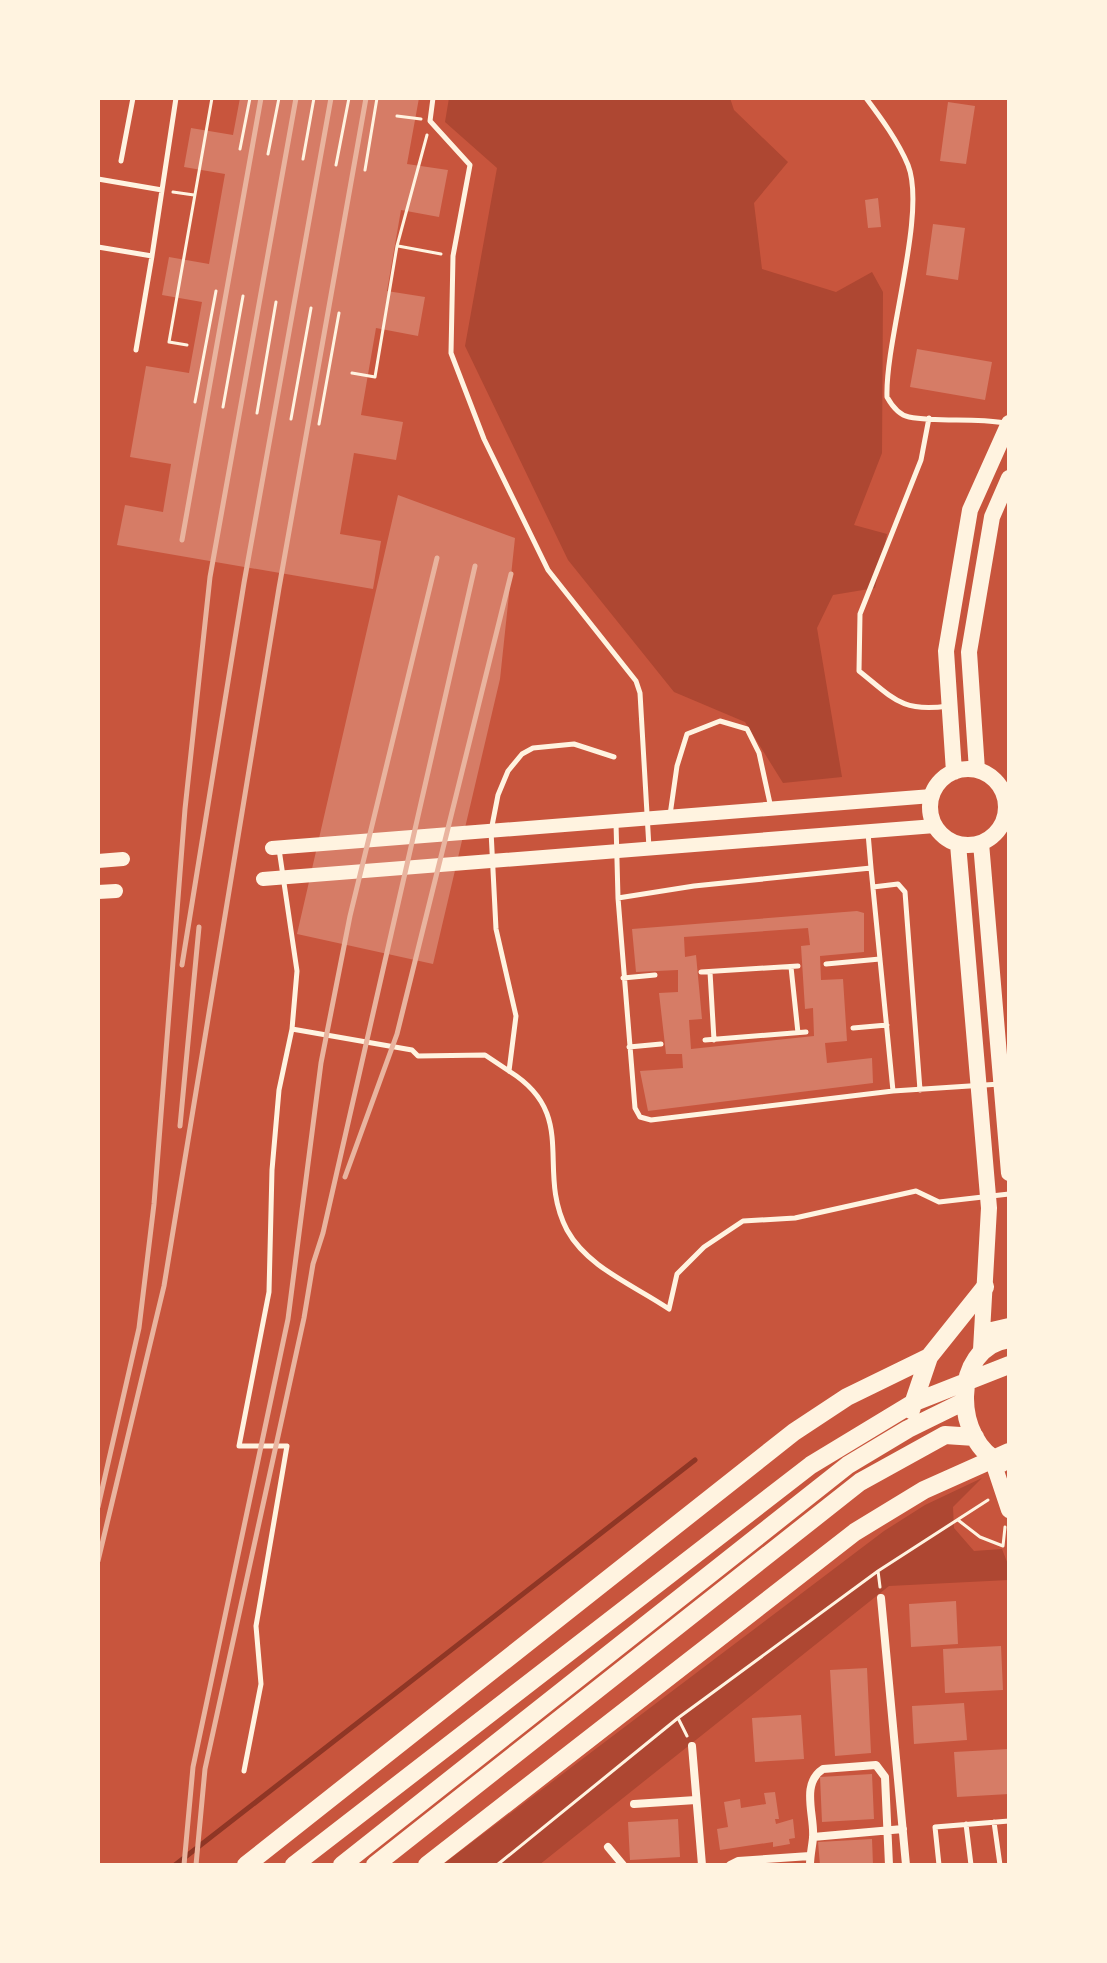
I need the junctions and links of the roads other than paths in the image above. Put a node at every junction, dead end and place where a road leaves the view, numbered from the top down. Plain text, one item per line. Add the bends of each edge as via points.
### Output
1 (133, 98) edge
2 (176, 98) edge
3 (433, 98) edge
4 (866, 98) edge
5 (121, 161) dead end
6 (98, 179) edge
7 (162, 190) junction
8 (98, 247) edge
9 (152, 256) junction
10 (136, 350) dead end
11 (929, 418) junction
12 (1009, 423) edge
13 (1009, 478) edge
14 (950, 705) junction
15 (614, 757) dead end
16 (977, 770) junction
17 (954, 772) junction
18 (1006, 791) edge
19 (932, 796) junction
20 (771, 809) junction
21 (1007, 814) edge
22 (670, 816) junction
23 (647, 818) junction
24 (616, 821) junction
25 (935, 826) junction
26 (491, 831) junction
27 (868, 831) junction
28 (981, 843) junction
29 (958, 844) junction
30 (275, 847) joint
31 (649, 849) junction
32 (616, 851) junction
33 (123, 859) dead end
34 (98, 861) edge
35 (494, 861) junction
36 (871, 868) junction
37 (282, 878) junction
38 (263, 879) dead end
39 (873, 887) junction
40 (116, 891) dead end
41 (98, 892) edge
42 (618, 898) junction
43 (880, 959) junction
44 (826, 964) dead end
45 (701, 972) dead end
46 (710, 972) junction
47 (655, 975) dead end
48 (623, 978) junction
49 (887, 1025) junction
50 (853, 1028) dead end
51 (292, 1029) junction
52 (806, 1032) dead end
53 (798, 1033) junction
54 (705, 1040) dead end
55 (714, 1040) junction
56 (661, 1044) dead end
57 (629, 1047) junction
58 (509, 1071) junction
59 (1005, 1084) edge
60 (980, 1087) junction
61 (920, 1090) junction
62 (893, 1091) junction
63 (1009, 1173) edge
64 (1009, 1194) edge
65 (988, 1198) junction
66 (985, 1287) junction
67 (1009, 1326) edge
68 (1009, 1339) edge
69 (982, 1341) junction
70 (929, 1357) junction
71 (1009, 1365) edge
72 (965, 1401) junction
73 (908, 1429) junction
74 (975, 1437) junction
75 (1003, 1459) edge
76 (1006, 1514) edge
77 (881, 1598) dead end
78 (692, 1746) road end
79 (244, 1771) dead end
80 (696, 1800) junction
81 (634, 1804) dead end
82 (1009, 1821) edge
83 (994, 1822) junction
84 (966, 1824) junction
85 (903, 1829) junction
86 (887, 1830) junction
87 (813, 1837) junction
88 (608, 1847) dead end
89 (810, 1860) edge
90 (246, 1865) edge
91 (294, 1865) edge
92 (342, 1865) edge
93 (375, 1865) edge
94 (427, 1865) edge
95 (623, 1865) edge
96 (702, 1865) edge
97 (730, 1865) edge
98 (889, 1865) edge
99 (906, 1865) edge
100 (939, 1865) edge
101 (971, 1865) edge
102 (1000, 1865) edge

1 - 5 lane
2 - 7 lane
3 - 23 lane via 430,121 470,165 453,256 451,353 484,439 548,570 625,666 640,693
4 - 11 lane via 909,167 912,201 887,397 902,414
6 - 7 lane
7 - 9 lane
8 - 9 lane
9 - 10 lane
11 - 12 lane
11 - 14 lane via 921,460 860,614 859,671 909,706 920,710
12 - 14 main road via 970,510 946,651
13 - 16 main road via 992,517 969,652
14 - 17 main road
15 - 26 lane via 574,744 545,745 522,754 498,795
16 - 17 main road
16 - 18 main road
17 - 19 main road via 940,781
18 - 21 main road
19 - 20 main road
19 - 25 main road
20 - 22 main road
20 - 22 lane via 759,753 747,729 720,721 687,734
21 - 28 main road via 997,832
22 - 23 main road
23 - 24 main road
23 - 31 lane
24 - 26 main road
24 - 32 lane
25 - 27 main road
25 - 29 main road
26 - 30 main road
26 - 35 lane
27 - 31 main road
27 - 36 lane
28 - 29 main road
28 - 59 main road
29 - 60 main road
30 - 37 lane
31 - 32 main road
32 - 35 main road
32 - 42 lane
33 - 34 main road
35 - 37 main road
35 - 58 lane via 496,929 516,1016
36 - 39 lane
36 - 42 lane
37 - 38 main road
37 - 51 lane via 297,971
39 - 43 lane
39 - 61 lane via 898,884 905,892
40 - 41 main road
42 - 48 lane
43 - 44 lane
43 - 49 lane
45 - 46 lane
46 - 53 lane via 794,966
46 - 55 lane
47 - 48 lane
48 - 57 lane
49 - 50 lane
49 - 62 lane
51 - 58 lane via 412,1050 418,1056 485,1055
51 - 79 lane via 279,1090 272,1170 269,1292 239,1446 287,1446 256,1626 261,1684
52 - 53 lane
53 - 55 lane
54 - 55 lane
56 - 57 lane
57 - 62 lane via 635,1108 640,1117 651,1120
58 - 65 lane via 531,1084 548,1115 555,1157 551,1181 567,1230 593,1263 669,1309 677,1274 704,1247 743,1221 795,1218 916,1191 939,1202
59 - 60 lane
59 - 63 main road
60 - 61 lane
60 - 65 main road
61 - 62 lane
64 - 65 lane
65 - 66 main road
66 - 69 main road
66 - 70 highway
67 - 69 main road
68 - 69 highway
69 - 72 highway
70 - 73 highway via 914,1393
70 - 90 highway via 807,1422
71 - 91 highway via 915,1402 811,1465
72 - 73 highway
72 - 74 highway
73 - 92 highway via 816,1490
74 - 75 highway
74 - 93 highway via 954,1434 926,1442 860,1482
75 - 76 main road
75 - 94 highway via 924,1490 855,1532
77 - 85 street
78 - 80 street
80 - 81 street
80 - 96 street
82 - 83 lane
83 - 84 lane
83 - 102 lane
84 - 100 lane via 935,1827
84 - 101 lane
85 - 86 street
85 - 99 street
86 - 87 street
86 - 87 street via 881,1768 823,1769 810,1790
86 - 98 street
87 - 89 street
88 - 95 street
89 - 97 street

